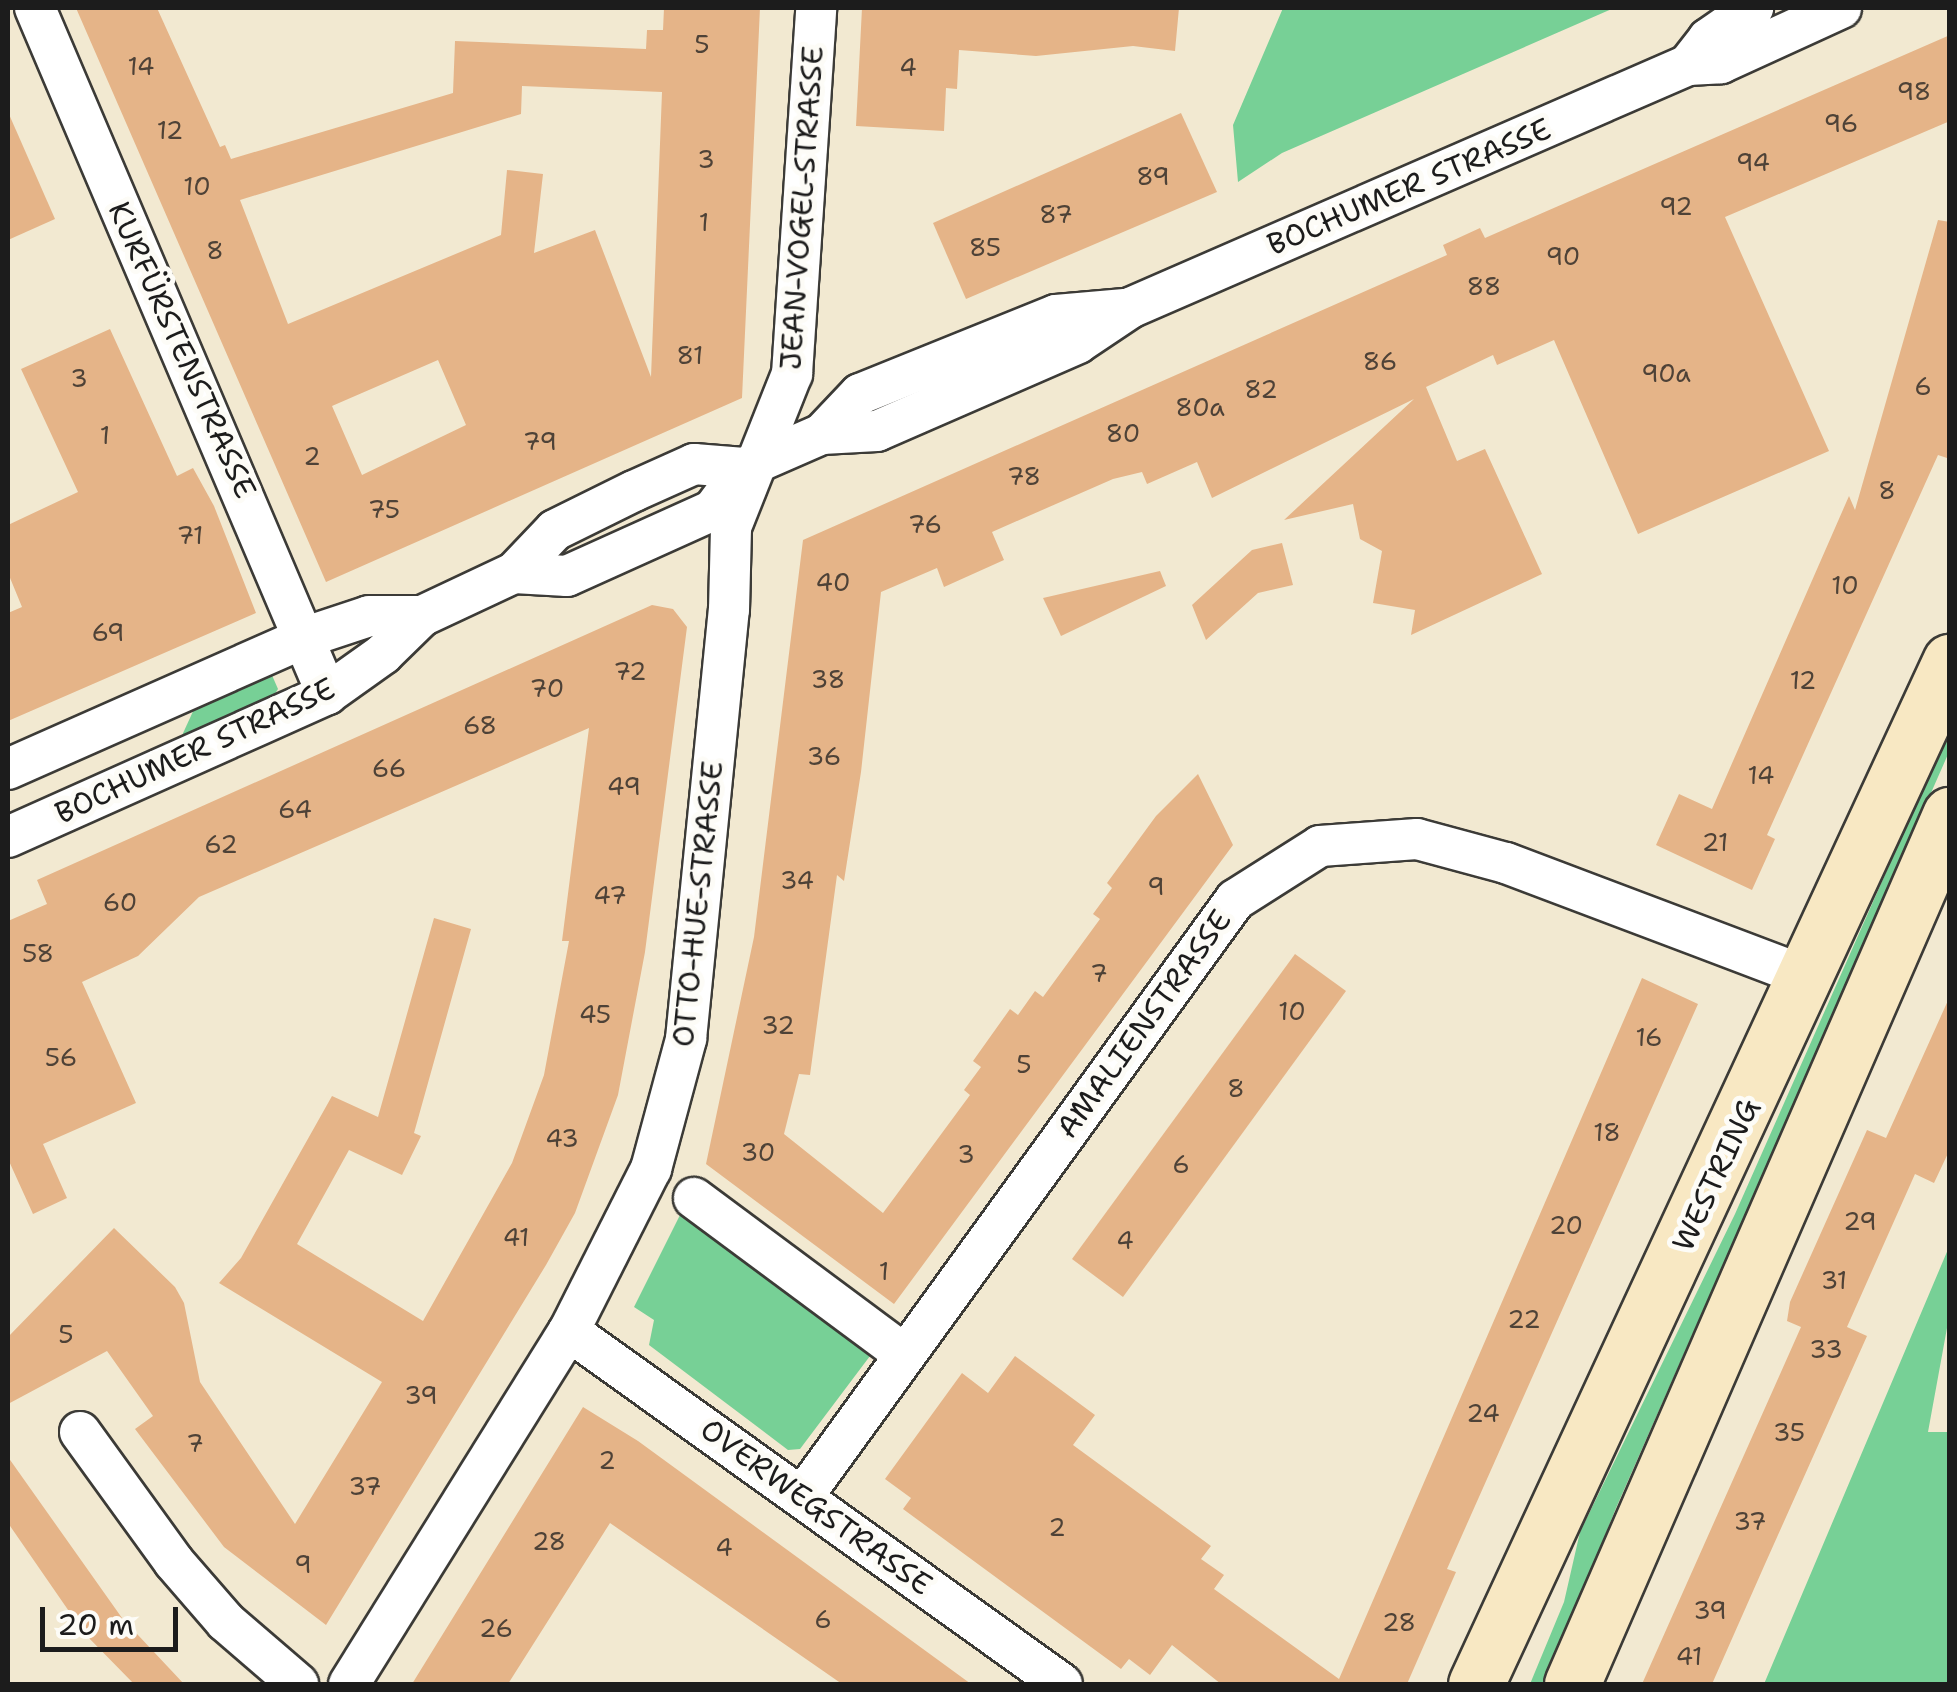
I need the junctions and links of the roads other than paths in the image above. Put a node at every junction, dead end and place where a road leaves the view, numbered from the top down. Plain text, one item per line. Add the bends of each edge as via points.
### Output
1 (35, 8) edge
2 (816, 8) edge
3 (1753, 8) edge
4 (1841, 8) edge
5 (1688, 65) junction
6 (751, 465) junction
7 (422, 616) junction
8 (306, 638) junction
9 (1950, 662) edge
10 (326, 694) junction
11 (8, 769) edge
12 (1950, 815) edge
13 (8, 837) edge
14 (1808, 977) junction
15 (694, 1198) dead end
16 (569, 1331) junction
17 (903, 1353) junction
18 (80, 1432) dead end
19 (803, 1496) junction
20 (298, 1684) edge
21 (349, 1684) edge
22 (1062, 1684) edge
23 (1476, 1684) edge
24 (1572, 1684) edge

1 - 8 street, KURFÜRSTENSTRASSE
2 - 6 street, JEAN-VOGEL-STRASSE via 792,374
3 - 5 street, BOCHUMER STRASSE via 1708,39
4 - 5 street, BOCHUMER STRASSE via 1721,63
5 - 6 street, BOCHUMER STRASSE via 1130,308 1078,344 877,431 822,434
6 - 7 street, BOCHUMER STRASSE via 694,464 634,491 555,530 514,574
6 - 16 street, OTTO-HUE-STRASSE via 730,527 729,610 686,1039 651,1169
7 - 8 street, BOCHUMER STRASSE via 369,616
7 - 10 street, BOCHUMER STRASSE
8 - 10 street, KURFÜRSTENSTRASSE
8 - 11 street, BOCHUMER STRASSE
9 - 14 main road, WESTRING
10 - 13 street, BOCHUMER STRASSE
12 - 24 main road
14 - 17 street, AMALIENSTRASSE via 1417,839 1320,846 1235,900
14 - 23 main road, WESTRING
15 - 17 street
16 - 19 street, OVERWEGSTRASSE
16 - 21 street, OTTO-HUE-STRASSE
17 - 19 street, AMALIENSTRASSE
18 - 20 street via 174,1562 226,1622
19 - 22 street, OVERWEGSTRASSE

